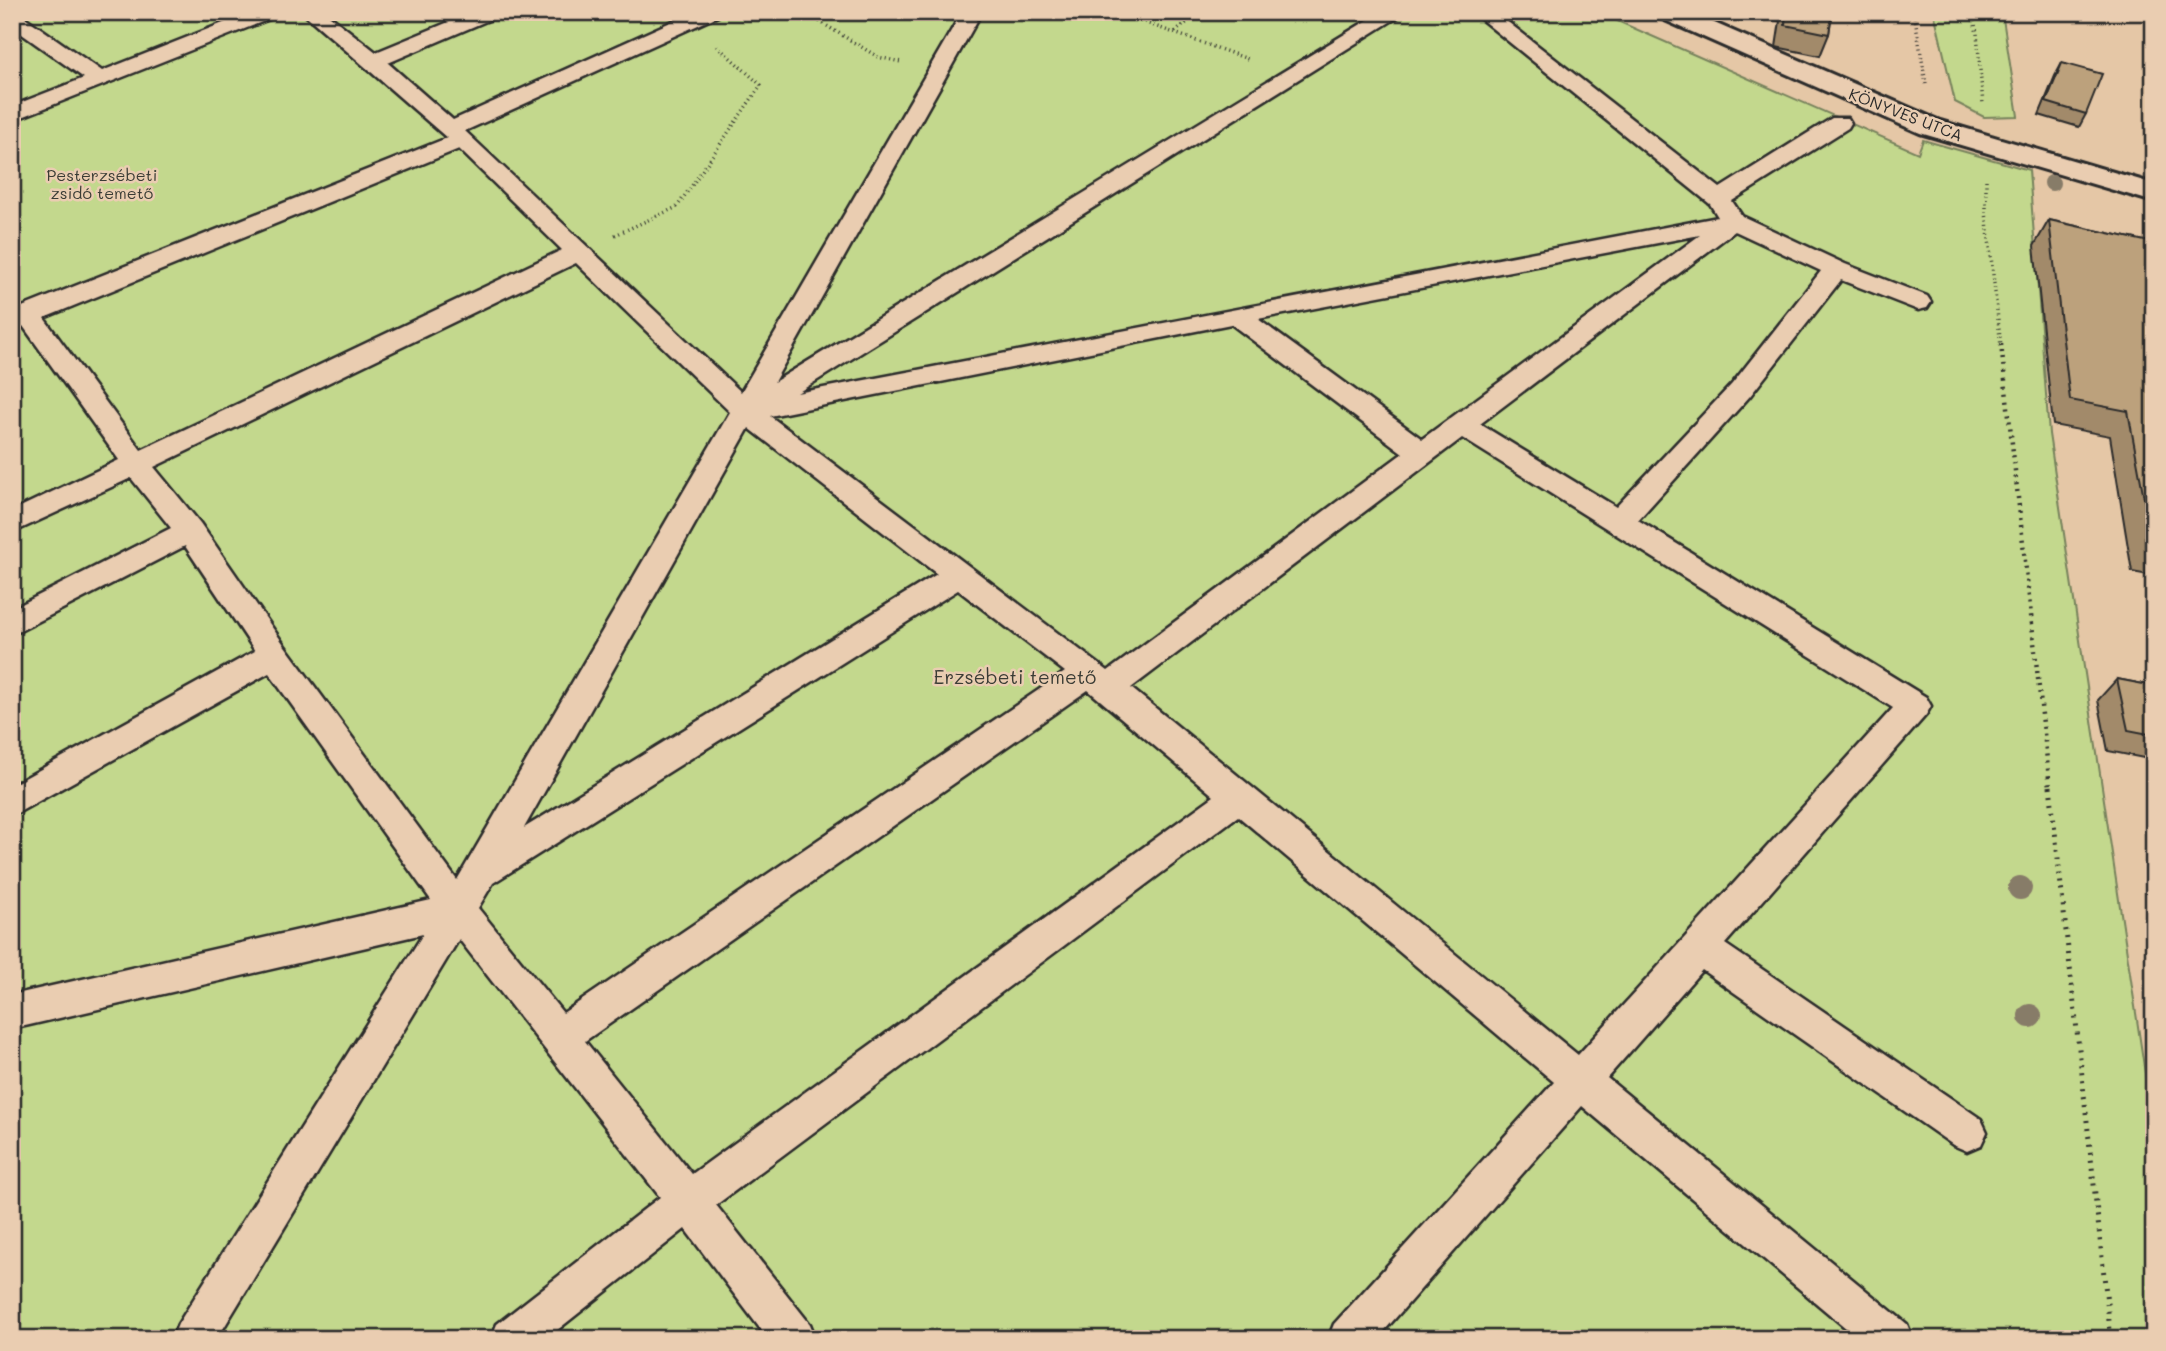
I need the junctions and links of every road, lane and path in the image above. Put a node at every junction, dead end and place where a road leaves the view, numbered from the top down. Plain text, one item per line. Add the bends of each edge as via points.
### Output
1 (270, 12) edge
2 (312, 12) edge
3 (491, 12) edge
4 (711, 12) edge
5 (804, 12) edge
6 (972, 12) edge
7 (1115, 12) edge
8 (1200, 12) edge
9 (1396, 12) edge
10 (1482, 12) edge
11 (1667, 12) edge
12 (1914, 12) edge
13 (1972, 12) edge
14 (12, 17) edge
15 (690, 22) junction
16 (1174, 33) junction
17 (374, 61) junction
18 (939, 70) junction
19 (1292, 74) junction
20 (100, 79) junction
21 (1927, 88) dead end
22 (12, 114) edge
23 (1840, 123) dead end
24 (456, 135) junction
25 (1987, 144) junction
26 (2154, 193) edge
27 (1726, 211) junction
28 (580, 251) junction
29 (1836, 269) junction
30 (1918, 302) dead end
31 (1236, 315) junction
32 (20, 317) edge
33 (746, 412) junction
34 (1460, 424) junction
35 (1421, 452) junction
36 (136, 464) junction
37 (1619, 522) junction
38 (12, 523) edge
39 (190, 531) junction
40 (959, 575) junction
41 (12, 623) edge
42 (274, 655) junction
43 (1098, 681) junction
44 (1239, 796) junction
45 (12, 802) edge
46 (480, 874) junction
47 (458, 910) junction
48 (1699, 947) junction
49 (12, 1012) edge
50 (558, 1038) junction
51 (1580, 1080) junction
52 (1967, 1132) dead end
53 (688, 1201) junction
54 (193, 1339) edge
55 (512, 1339) edge
56 (795, 1339) edge
57 (1349, 1339) edge
58 (1892, 1339) edge
59 (2111, 1339) edge

1 - 20 lane
2 - 17 lane
3 - 17 lane
4 - 15 lane
5 - 18 path via 878,57
6 - 18 lane
7 - 16 path
8 - 16 path
9 - 19 lane
10 - 27 lane
11 - 25 street, KÖNYVES UTCA via 1899,116
12 - 21 path
13 - 25 path
14 - 20 lane
15 - 24 lane
15 - 28 path via 761,85 677,207
16 - 19 path
17 - 24 lane
18 - 33 lane
19 - 33 lane
20 - 22 lane
23 - 27 lane
24 - 28 lane
24 - 32 lane
25 - 26 street, KÖNYVES UTCA
25 - 59 path via 1986,212
27 - 29 lane
27 - 31 lane
27 - 34 lane
28 - 33 lane
28 - 36 lane
29 - 30 lane
29 - 37 lane via 1741,390
31 - 33 lane
31 - 35 lane
32 - 36 lane
33 - 40 lane
33 - 46 lane
34 - 35 lane
34 - 37 lane
35 - 43 lane
36 - 38 lane
36 - 39 lane
37 - 48 lane via 1915,706
39 - 41 lane
39 - 42 lane
40 - 43 lane
40 - 46 lane
42 - 45 lane
42 - 47 lane
43 - 44 lane
43 - 50 lane
44 - 51 lane
44 - 53 lane
46 - 47 lane
47 - 49 lane
47 - 50 lane
47 - 54 lane
48 - 51 lane
48 - 52 lane
50 - 53 lane
51 - 57 lane
51 - 58 lane
53 - 55 lane
53 - 56 lane

